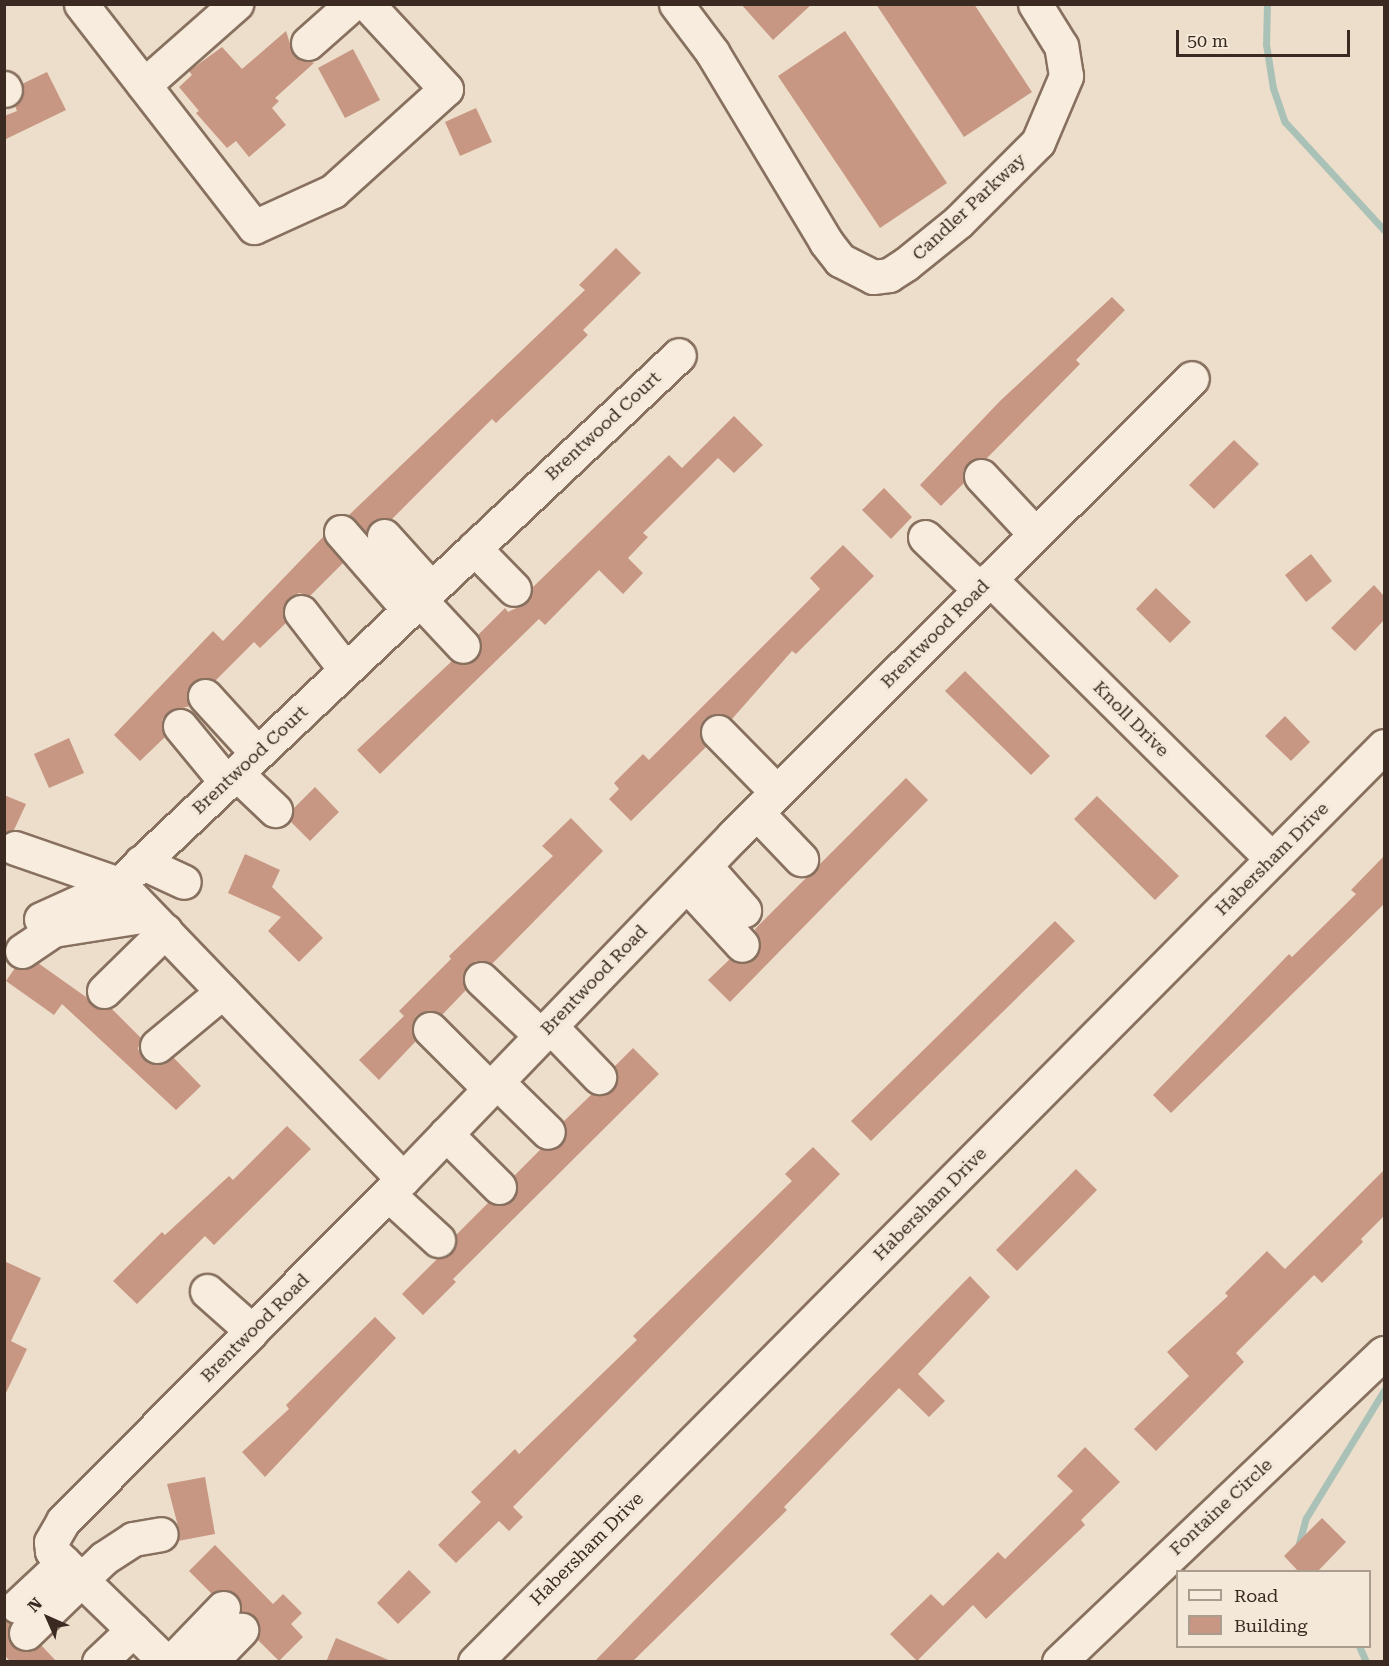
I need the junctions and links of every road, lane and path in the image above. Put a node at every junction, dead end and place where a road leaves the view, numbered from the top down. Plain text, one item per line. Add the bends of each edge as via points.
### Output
1 (81, 4) edge
2 (236, 4) edge
3 (352, 4) edge
4 (367, 4) edge
5 (676, 4) edge
6 (1035, 4) edge
7 (308, 43) dead end
8 (144, 85) junction
9 (679, 355) dead end
10 (1192, 378) dead end
11 (981, 476) dead end
12 (341, 532) dead end
13 (1035, 534) junction
14 (384, 536) dead end
15 (925, 537) dead end
16 (474, 548) junction
17 (985, 584) junction
18 (514, 589) dead end
19 (420, 599) junction
20 (301, 612) dead end
21 (463, 646) dead end
22 (345, 669) junction
23 (205, 696) dead end
24 (180, 726) dead end
25 (718, 732) dead end
26 (1384, 746) edge
27 (240, 769) junction
28 (767, 803) junction
29 (276, 810) dead end
30 (15, 848) dead end
31 (801, 859) dead end
32 (1272, 859) junction
33 (130, 873) junction
34 (696, 875) junction
35 (184, 882) dead end
36 (744, 910) dead end
37 (157, 923) junction
38 (742, 945) dead end
39 (481, 979) dead end
40 (104, 991) dead end
41 (222, 992) junction
42 (430, 1029) dead end
43 (546, 1031) junction
44 (157, 1046) dead end
45 (599, 1077) dead end
46 (494, 1085) junction
47 (548, 1132) dead end
48 (446, 1134) junction
49 (395, 1186) junction
50 (499, 1187) dead end
51 (438, 1240) dead end
52 (207, 1291) dead end
53 (252, 1331) junction
54 (1384, 1353) edge
55 (161, 1534) dead end
56 (80, 1577) junction
57 (21, 1620) dead end
58 (133, 1630) junction
59 (99, 1662) edge
60 (168, 1662) edge
61 (210, 1662) edge
62 (475, 1662) edge
63 (1059, 1662) edge

1 - 8 street
2 - 8 street
3 - 7 street
4 - 8 street via 446,89 333,191 254,227
5 - 6 street, Candler Parkway via 712,52 826,242 840,260 873,277 889,275 906,264 958,222 1038,142 1066,76 1061,46
9 - 16 street, Brentwood Court
10 - 13 street, Brentwood Road
11 - 13 street
12 - 19 street
13 - 17 street, Brentwood Road
14 - 19 street
15 - 17 street, Knoll Drive
16 - 18 street
16 - 19 street, Brentwood Court
17 - 28 street, Brentwood Road
17 - 32 street, Knoll Drive
19 - 21 street
19 - 22 street, Brentwood Court
20 - 22 street
22 - 27 street, Brentwood Court
23 - 27 street
24 - 27 street
25 - 28 street
26 - 32 street, Habersham Drive
27 - 29 street
27 - 33 street, Brentwood Court
28 - 31 street
28 - 34 street, Brentwood Road
30 - 33 street
32 - 62 street, Habersham Drive
33 - 35 street
33 - 37 street
33 - 37 street, Brentwood Court via 19,941 53,930
34 - 36 street
34 - 38 street
34 - 43 street, Brentwood Road
37 - 40 street
37 - 41 street
39 - 43 street
41 - 44 street
41 - 49 street
42 - 46 street
43 - 45 street
43 - 46 street, Brentwood Road
46 - 47 street
46 - 48 street, Brentwood Road
48 - 49 street, Brentwood Road
48 - 50 street
49 - 51 street
49 - 53 street, Brentwood Road
52 - 53 street
53 - 56 street, Brentwood Road via 63,1521 51,1542 52,1551
54 - 63 street, Fontaine Circle
55 - 56 street via 133,1539
56 - 57 street
56 - 58 street
58 - 59 street
58 - 60 street
60 - 61 street via 232,1619

